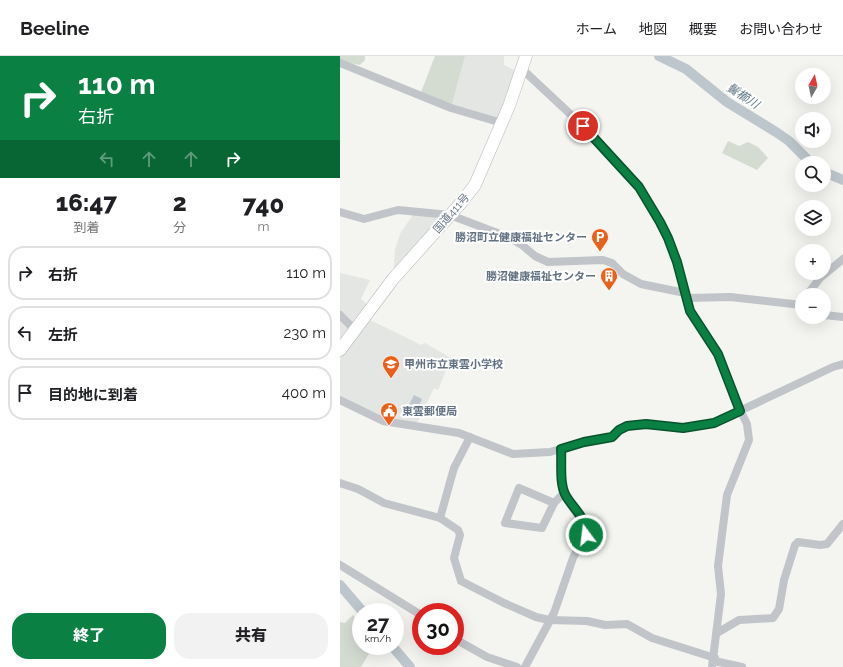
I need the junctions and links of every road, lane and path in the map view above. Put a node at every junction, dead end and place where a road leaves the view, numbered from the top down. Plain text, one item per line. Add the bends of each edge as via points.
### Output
1 (526, 56) edge
2 (340, 63) edge
3 (522, 69) junction
4 (502, 123) junction
5 (340, 212) edge
6 (450, 215) junction
7 (843, 259) edge
8 (812, 288) edge
9 (685, 296) junction
10 (795, 303) edge
11 (340, 315) edge
12 (831, 316) edge
13 (843, 317) edge
14 (355, 330) junction
15 (340, 350) edge
16 (843, 364) edge
17 (340, 400) edge
18 (740, 411) junction
19 (470, 437) junction
20 (561, 449) junction
21 (340, 483) edge
22 (565, 492) junction
23 (554, 503) junction
24 (440, 518) junction
25 (843, 524) edge
26 (340, 565) edge
27 (412, 609) edge
28 (549, 620) junction
29 (717, 633) junction
30 (464, 644) edge
31 (714, 662) edge
32 (517, 667) edge
33 (525, 667) edge
34 (742, 667) edge

1 - 3 highway, 国道411号
2 - 4 street via 451,108
3 - 4 highway, 国道411号
3 - 9 street via 583,126 639,187 668,238
4 - 6 highway, 国道411号 via 475,186
5 - 6 street via 364,218 398,210
6 - 9 street via 508,237 548,262 603,260 612,263 623,274 641,284
6 - 14 highway, 国道411号 via 393,279
7 - 8 street via 820,278
9 - 10 street via 730,297
9 - 18 street via 690,311 718,354
11 - 14 street
12 - 13 street
14 - 15 highway, 国道411号
16 - 18 street via 832,366
17 - 19 street via 383,421 449,430
18 - 20 street via 714,423 683,428 646,424 627,426 612,437
18 - 29 street via 747,424 749,440 727,495 718,566 721,594
19 - 20 street via 513,454
19 - 24 street via 454,468
20 - 22 street
21 - 24 street via 358,488 384,502
22 - 23 street
22 - 28 street via 587,530 573,558 554,613
23 - 23 street via 542,528 505,523 518,488
24 - 28 street via 458,530 460,535 454,558 461,580 504,603
25 - 29 street via 827,544 798,542 795,545 784,580 779,609 773,618 739,620
26 - 27 street
28 - 31 street via 576,620 605,625 627,624 652,638
28 - 33 street
29 - 31 street
30 - 32 street via 487,658
31 - 34 street

